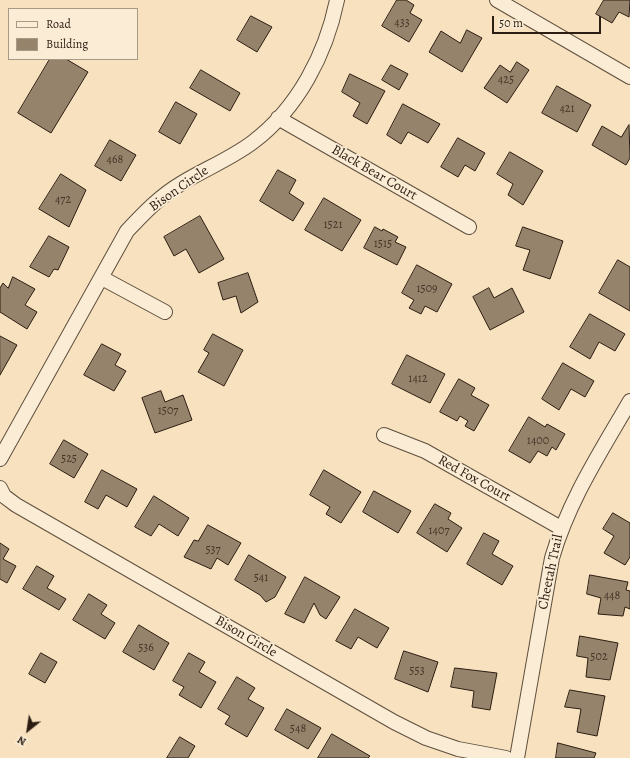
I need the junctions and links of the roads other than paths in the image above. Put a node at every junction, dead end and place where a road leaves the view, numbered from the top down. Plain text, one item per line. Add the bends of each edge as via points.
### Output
1 (337, 0) edge
2 (497, 0) edge
3 (630, 77) edge
4 (278, 118) junction
5 (469, 227) dead end
6 (102, 278) junction
7 (165, 312) dead end
8 (630, 401) edge
9 (384, 435) dead end
10 (0, 459) edge
11 (0, 488) edge
12 (561, 528) junction
13 (506, 758) edge
14 (517, 758) edge

1 - 4 street, Bison Circle via 333,22 320,57 302,88
2 - 3 street
4 - 5 street, Black Bear Court
4 - 6 street, Bison Circle via 253,142 181,183 154,203 127,231
6 - 7 street
6 - 10 street, Bison Circle
8 - 12 street, Cheetah Trail via 578,491
9 - 12 street, Red Fox Court via 425,451
11 - 13 street, Bison Circle via 4,496 16,505 394,722 426,738 458,749
12 - 14 street, Cheetah Trail via 552,558

